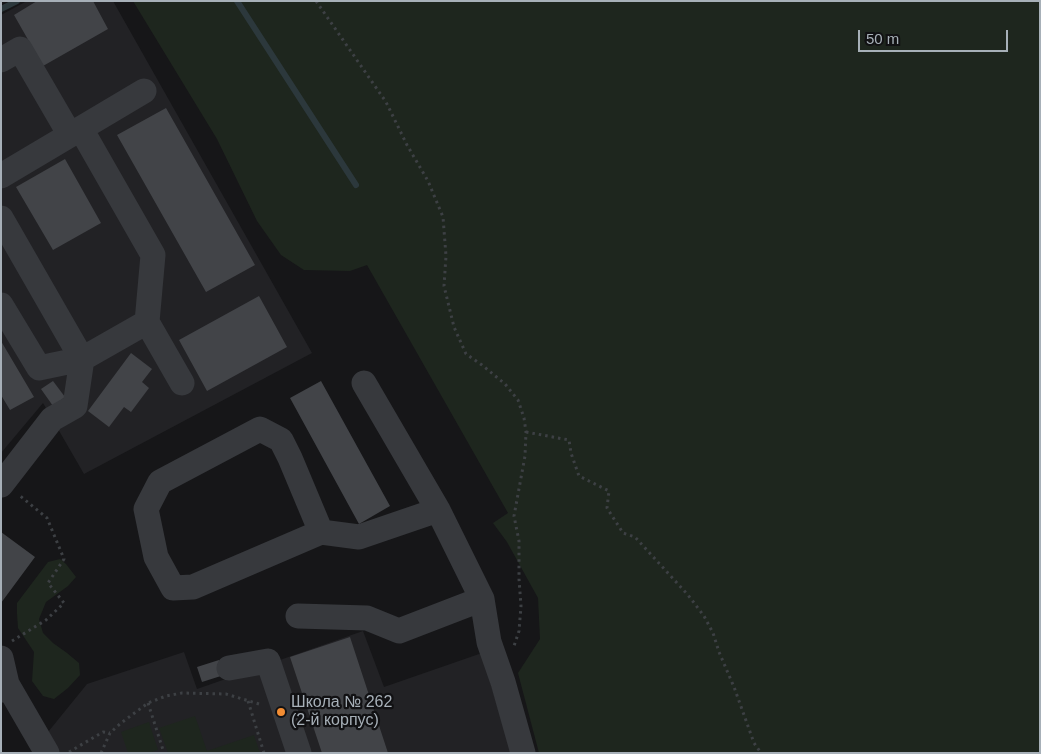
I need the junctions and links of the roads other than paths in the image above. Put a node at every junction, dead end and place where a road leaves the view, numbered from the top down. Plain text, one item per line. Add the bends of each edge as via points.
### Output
1 (1, 60) edge
2 (144, 91) dead end
3 (75, 132) junction
4 (1, 176) edge
5 (1, 218) edge
6 (1, 304) edge
7 (148, 322) junction
8 (82, 359) junction
9 (182, 383) dead end
10 (364, 383) dead end
11 (2, 483) edge
12 (438, 510) junction
13 (321, 532) junction
14 (482, 599) junction
15 (298, 616) dead end
16 (4, 651) edge
17 (229, 668) dead end
18 (4, 687) edge
19 (47, 753) edge
20 (299, 753) edge
21 (523, 753) edge

1 - 3 lane via 20,49
2 - 3 lane
3 - 4 lane
3 - 7 lane via 153,255
5 - 8 lane
6 - 8 lane via 39,368
7 - 8 lane
7 - 9 lane
8 - 11 lane via 75,406 52,420
10 - 12 lane
12 - 13 lane via 359,537
12 - 14 lane
13 - 13 lane via 193,587 173,588 156,557 146,509 160,482 260,429 281,440
14 - 15 lane via 399,631 366,618
14 - 21 lane via 489,642
16 - 18 lane
17 - 20 lane via 268,661
18 - 19 lane

